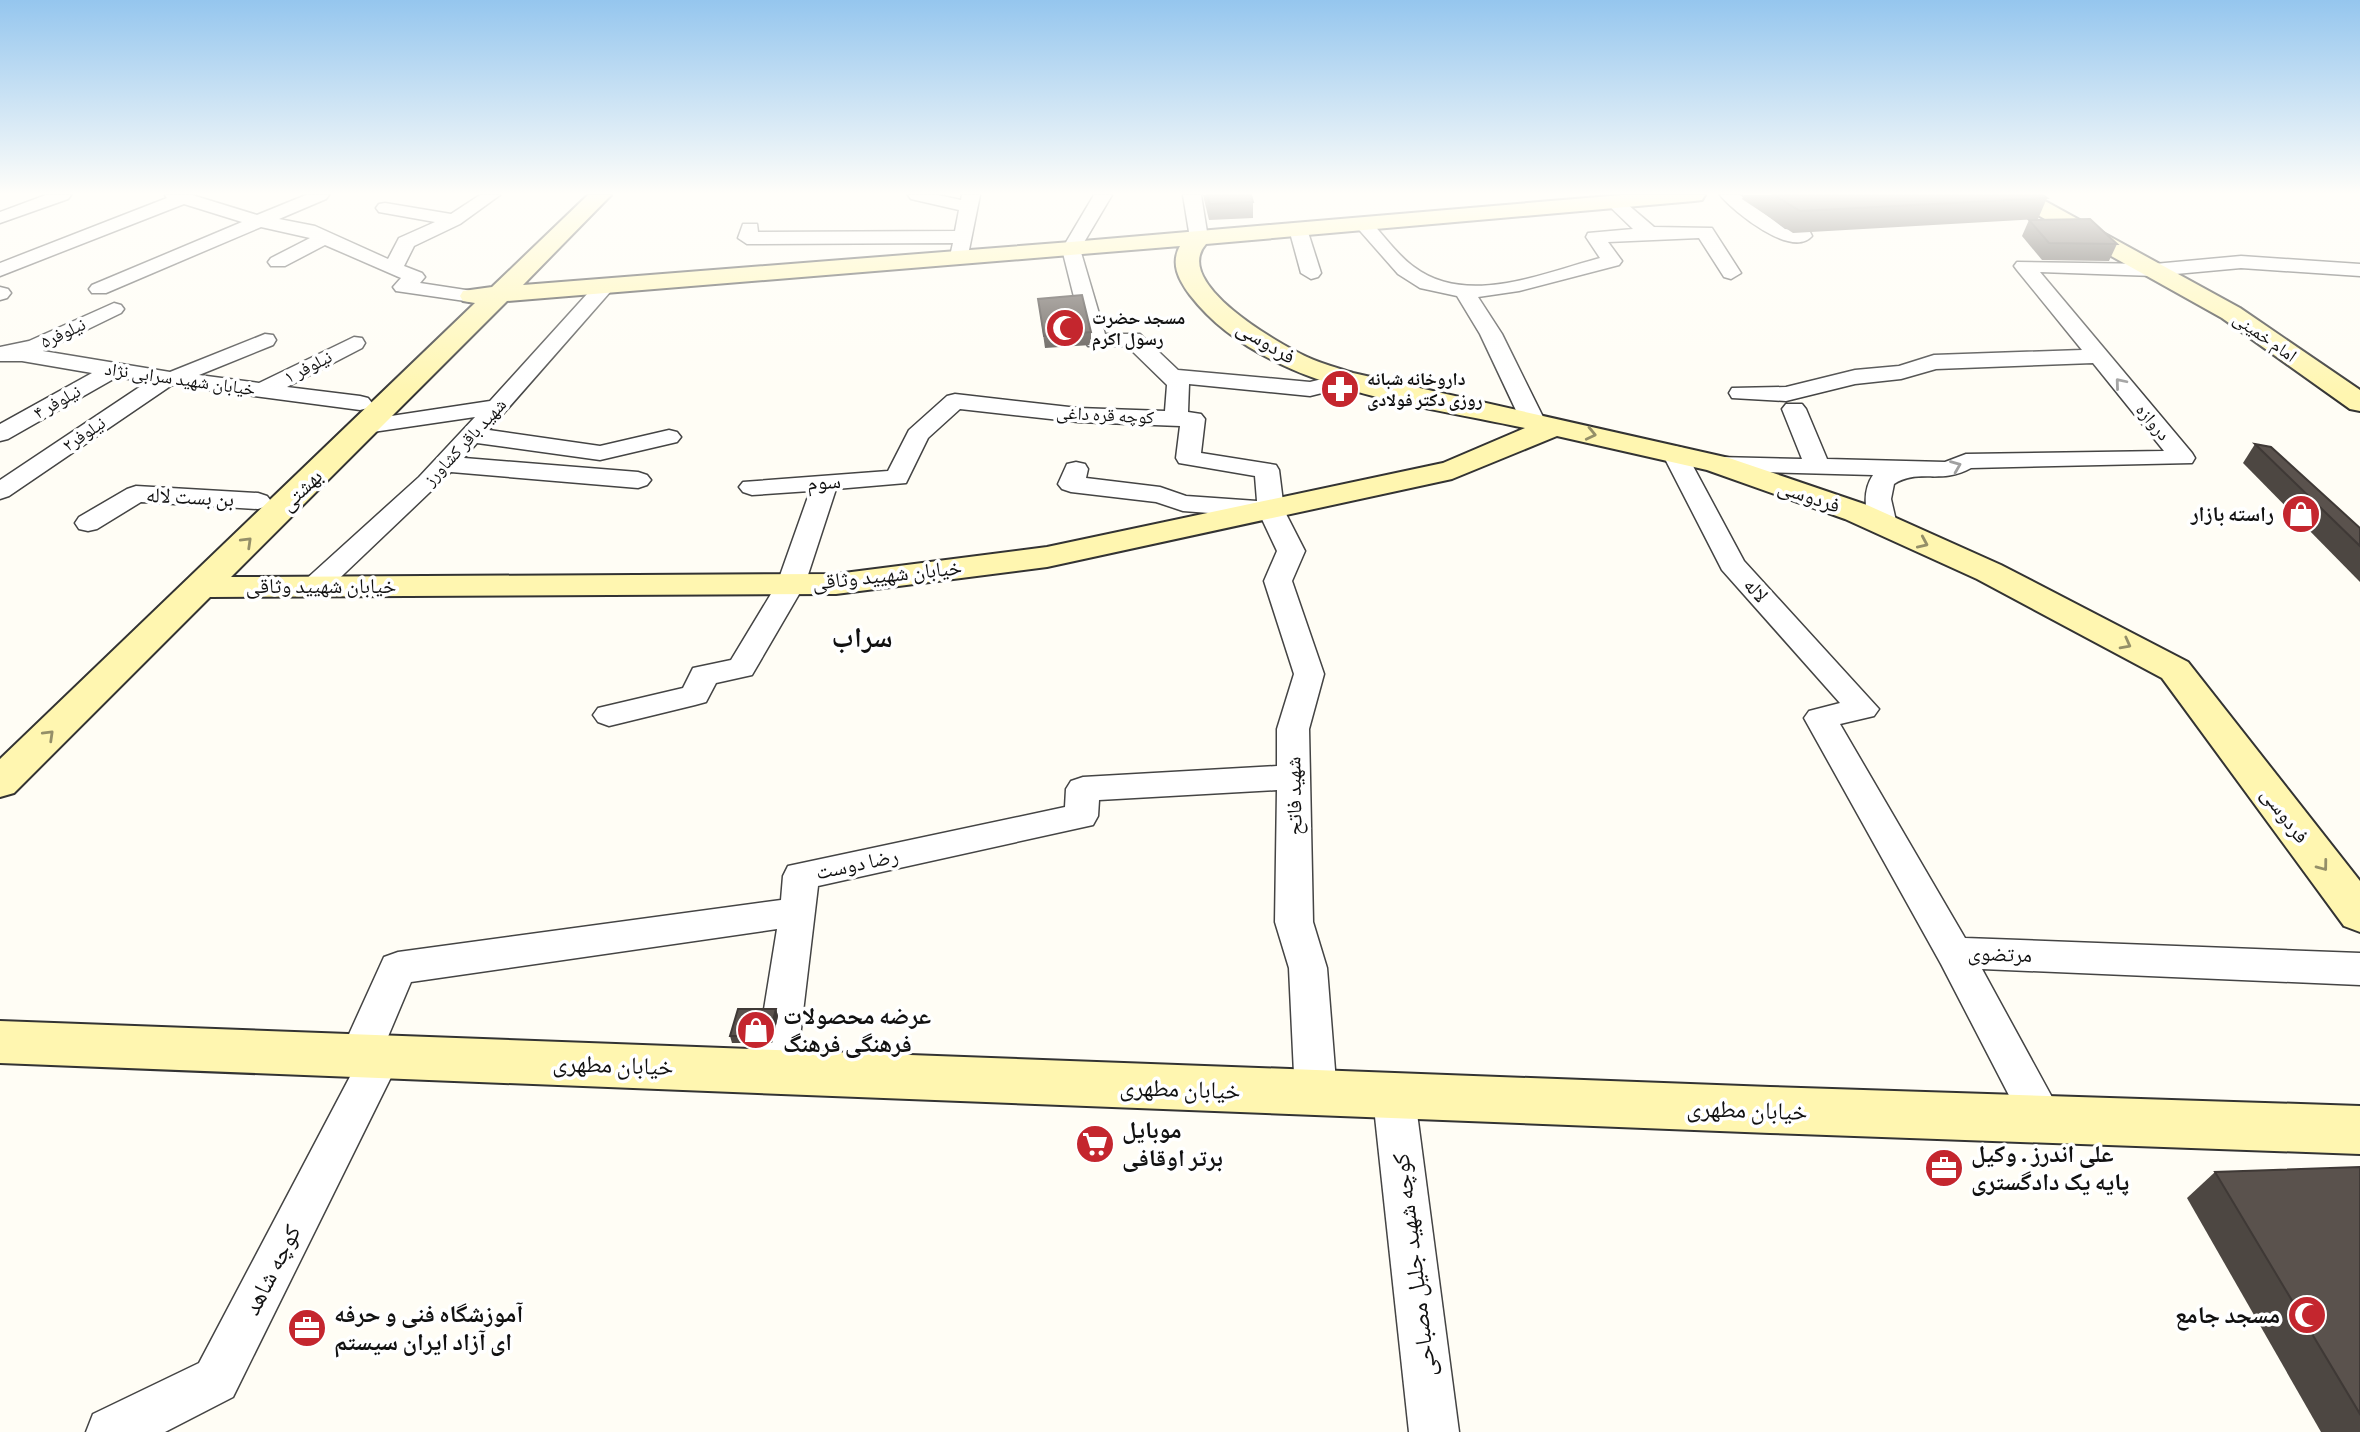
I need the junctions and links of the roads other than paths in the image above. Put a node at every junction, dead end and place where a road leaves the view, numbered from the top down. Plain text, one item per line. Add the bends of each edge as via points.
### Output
1 (20, 262) edge
2 (163, 262) edge
3 (379, 262) edge
4 (396, 262) edge
5 (516, 262) edge
6 (523, 262) edge
7 (829, 262) edge
8 (1075, 262) edge
9 (1186, 262) edge
10 (1308, 262) edge
11 (1398, 262) edge
12 (1609, 262) edge
13 (1724, 262) edge
14 (2139, 262) edge
15 (393, 268) junction
16 (0, 270) edge
17 (2154, 270) junction
18 (2360, 270) edge
19 (1311, 273) dead end
20 (1731, 273) dead end
21 (604, 287) junction
22 (99, 289) dead end
23 (1464, 292) junction
24 (485, 295) junction
25 (114, 309) dead end
26 (265, 340) dead end
27 (354, 344) dead end
28 (2098, 356) junction
29 (8, 357) edge
30 (114, 370) junction
31 (1172, 376) junction
32 (170, 378) junction
33 (1346, 380) junction
34 (261, 391) junction
35 (1740, 393) dead end
36 (2360, 403) edge
37 (498, 407) junction
38 (1794, 409) dead end
39 (363, 414) junction
40 (1176, 418) junction
41 (1544, 423) junction
42 (0, 434) edge
43 (471, 435) junction
44 (670, 437) dead end
45 (1674, 453) junction
46 (445, 464) junction
47 (1718, 464) junction
48 (1818, 468) junction
49 (1076, 469) dead end
50 (1899, 470) junction
51 (897, 478) joint
52 (638, 480) dead end
53 (826, 482) junction
54 (4, 485) edge
55 (752, 487) dead end
56 (258, 501) junction
57 (1270, 510) junction
58 (88, 523) dead end
59 (1884, 525) junction
60 (791, 584) junction
61 (201, 587) junction
62 (314, 587) junction
63 (1863, 709) joint
64 (609, 715) dead end
65 (0, 748) edge
66 (1293, 777) junction
67 (0, 783) edge
68 (798, 912) junction
69 (2360, 914) edge
70 (1954, 953) junction
71 (2360, 969) edge
72 (0, 1042) edge
73 (371, 1055) junction
74 (775, 1071) junction
75 (1316, 1095) junction
76 (1394, 1098) junction
77 (2045, 1121) junction
78 (2360, 1130) edge
79 (111, 1432) edge
80 (1434, 1432) edge

1 - 16 street
2 - 22 street
3 - 15 street
4 - 15 street
5 - 24 street, بهشتی
6 - 24 street, بهشتی
7 - 21 street
8 - 31 street via 1097,341 1132,339
9 - 33 street, فردوسی via 1195,285 1209,302 1254,337 1295,361
10 - 19 street
11 - 23 street via 1427,284
12 - 23 street via 1517,285
13 - 20 street
14 - 17 street, امام خمینی
15 - 24 street via 415,277 403,287
17 - 18 street via 2241,262
17 - 28 street, دروازه via 2024,266
17 - 36 street, امام خمینی via 2231,313
21 - 24 street
21 - 37 street, شهید باقر کشاورز
23 - 41 street
24 - 39 street, بهشتی
25 - 29 street, نیلوفر۵
26 - 32 street, نیلوفر۲
27 - 34 street, نیلوفر ۱
28 - 35 street via 1934,362 1786,394
50 -> 28 street, دروازه via 1949,470 1966,461 2183,458
29 - 30 street, خیابان شهید سرابی نژاد
30 - 32 street, خیابان شهید سرابی نژاد
30 - 42 street, نیلوفر ۴
31 - 33 street via 1310,389
31 - 40 street via 1178,384
32 - 34 street, خیابان شهید سرابی نژاد
32 - 54 street, نیلوفر۲
33 - 41 street, فردوسی
34 - 39 street, خیابان شهید سرابی نژاد
37 - 39 street, خیابان شهید سرابی نژاد
37 - 43 street, شهید باقر کشاورز
38 - 48 street
39 - 56 street, بهشتی
61 -> 39 street, بهشتی
40 - 51 street, کوچه قره داغی via 1078,415 956,401 917,435
40 - 57 street, کوچه قره داغی via 1193,419 1188,458 1267,470
41 -> 45 street, فردوسی
41 - 57 street, خیابان شهیید وثاقی via 1452,470
43 - 44 street via 600,453
43 - 46 street, شهید باقر کشاورز
45 - 47 street, فردوسی
45 - 63 street, لاله via 1732,564
46 - 52 street
46 - 62 street, شهید باقر کشاورز
47 - 48 street, دروازه
47 - 59 street, فردوسی
48 - 50 street, دروازه
49 - 57 street via 1071,484 1160,495 1184,503
50 - 59 street via 1882,481 1878,499
51 - 53 street, سوم
53 - 55 street, سوم
53 - 60 street
56 - 58 street, بن بست لاله via 136,495
56 - 65 street, بهشتی
57 - 60 street, خیابان شهیید وثاقی via 1047,557 836,584
57 - 66 street, شهید فاتح via 1292,551 1278,582 1308,674 1293,729
59 -> 69 street, فردوسی via 1989,572 2175,670
60 - 62 street, خیابان شهیید وثاقی
60 - 64 street via 741,667 704,675 695,695
61 - 62 street, خیابان شهیید وثاقی
67 -> 61 street, بهشتی
63 - 70 street, مرتضوی via 1820,718
66 - 68 street, رضا دوست via 1083,789 1081,816 801,876
66 - 75 street, شهید فاتح via 1294,922 1308,968
68 - 73 street via 398,968
68 - 74 street
70 - 71 street, مرتضوی
70 - 77 street
72 - 73 street, خیابان مطهری
73 - 74 street, خیابان مطهری
73 - 79 street, کوچه شاهد via 216,1380
74 - 75 street, خیابان مطهری
75 - 76 street, خیابان مطهری
76 - 77 street, خیابان مطهری
76 - 80 street, کوچه شهید جلیل مصباحی
77 - 78 street, خیابان مطهری

